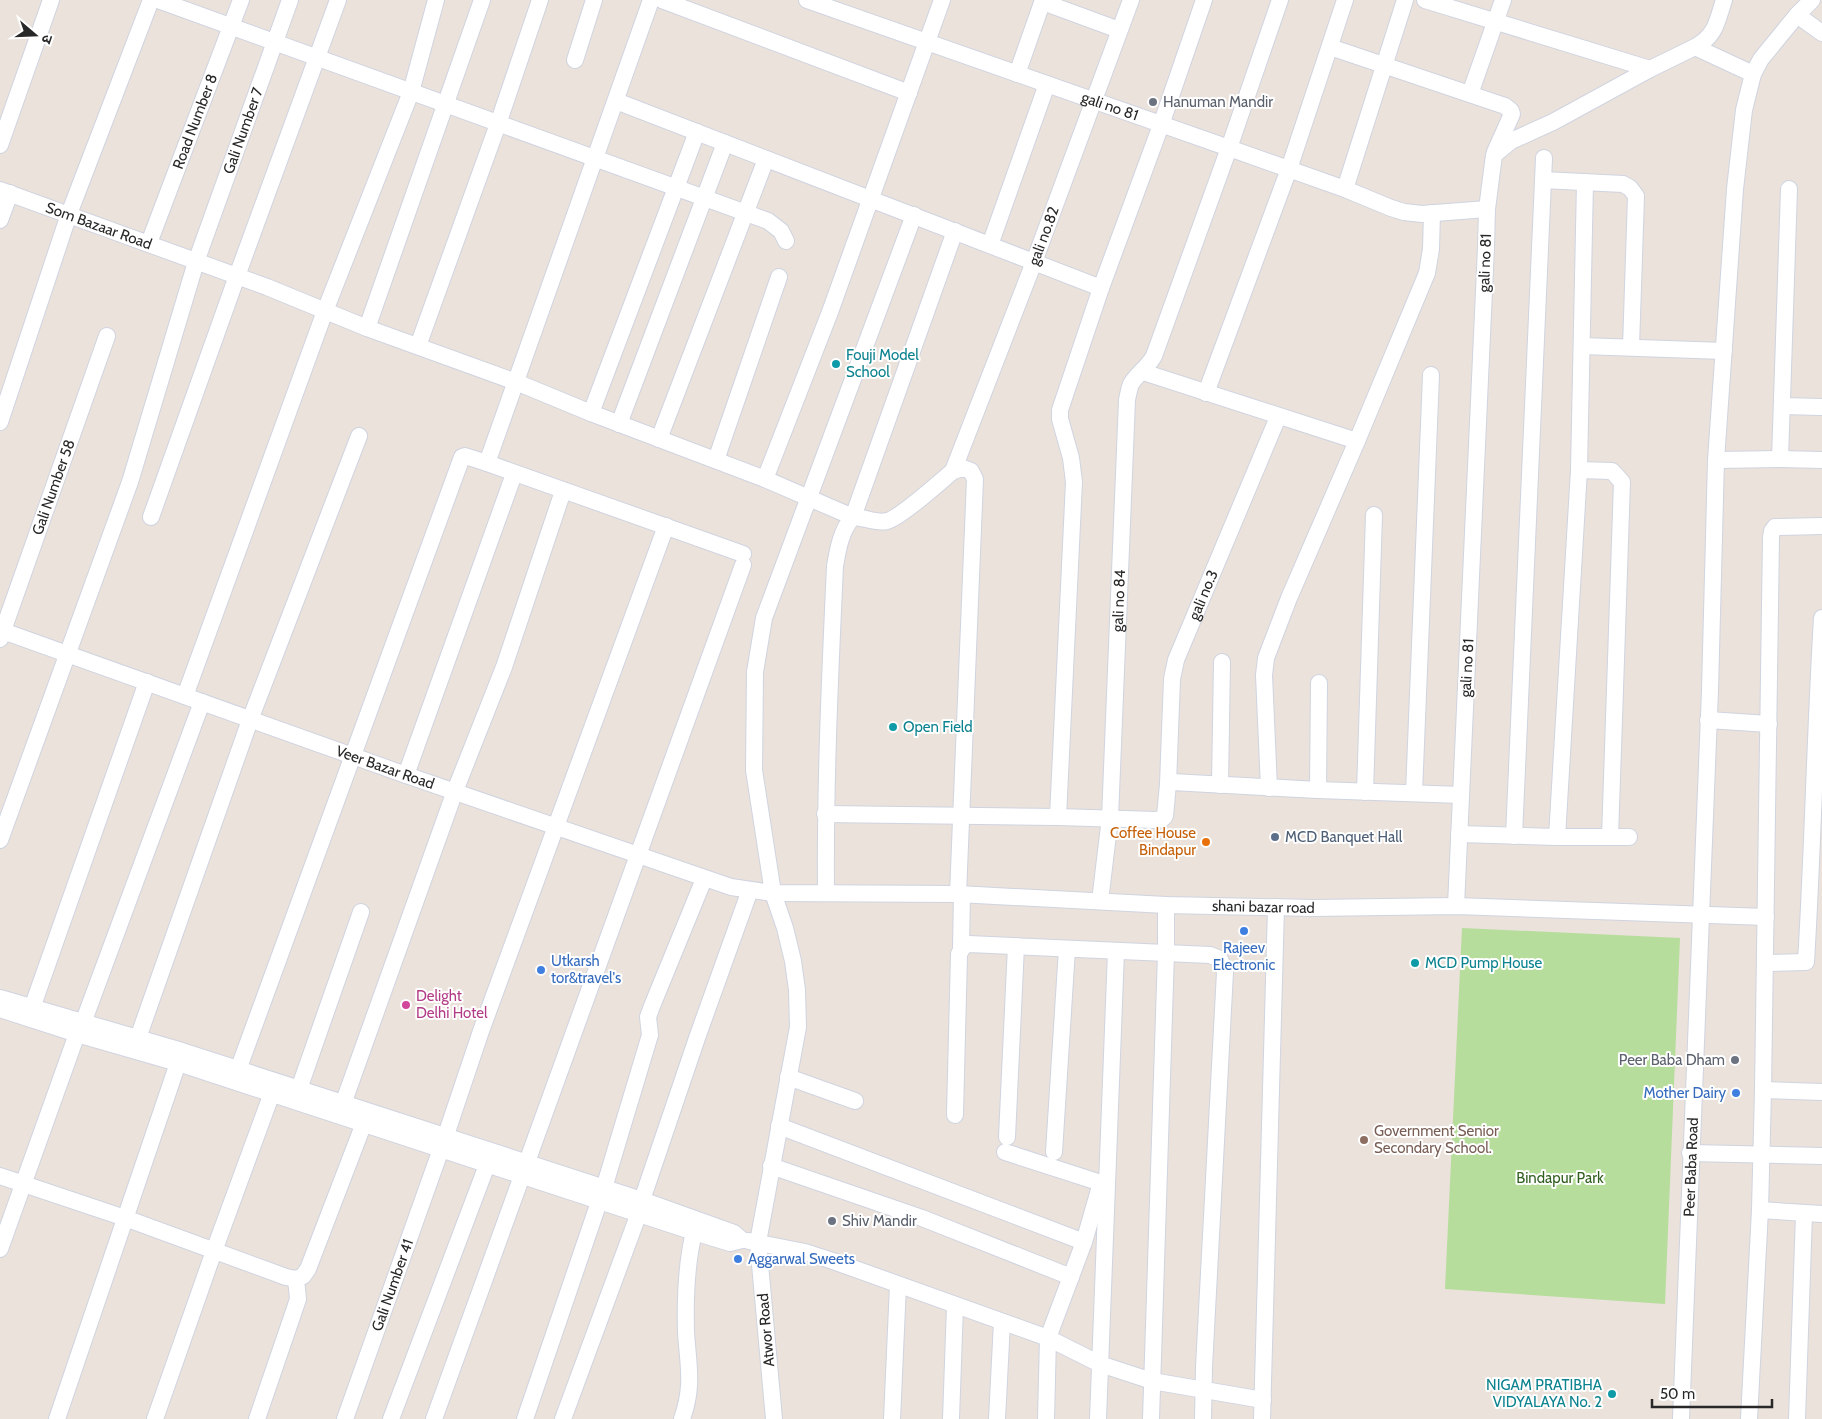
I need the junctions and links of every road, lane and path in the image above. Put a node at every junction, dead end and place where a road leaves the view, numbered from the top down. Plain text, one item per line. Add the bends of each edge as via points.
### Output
1 (51, 0) edge
2 (151, 0) edge
3 (158, 0) edge
4 (241, 0) edge
5 (290, 0) edge
6 (338, 0) edge
7 (436, 0) edge
8 (482, 0) edge
9 (540, 0) edge
10 (594, 0) edge
11 (651, 0) edge
12 (662, 0) edge
13 (807, 0) edge
14 (942, 0) edge
15 (1131, 0) edge
16 (1204, 0) edge
17 (1280, 0) edge
18 (1344, 0) edge
19 (1405, 0) edge
20 (1425, 0) edge
21 (1503, 0) edge
22 (1724, 0) edge
23 (1812, 0) edge
24 (1043, 1) edge
25 (1797, 15) junction
26 (1495, 22) junction
27 (231, 26) junction
28 (1119, 30) junction
29 (1822, 33) edge
30 (275, 42) junction
31 (927, 42) junction
32 (1330, 47) junction
33 (1695, 47) junction
34 (316, 57) junction
35 (575, 60) dead end
36 (1385, 66) junction
37 (1650, 70) junction
38 (1017, 74) junction
39 (1753, 74) junction
40 (1047, 84) junction
41 (411, 92) junction
42 (909, 93) junction
43 (1470, 94) junction
44 (1093, 99) junction
45 (616, 101) junction
46 (444, 104) junction
47 (498, 124) junction
48 (1161, 125) junction
49 (697, 132) junction
50 (725, 143) junction
51 (0, 145) edge
52 (1229, 148) junction
53 (1494, 155) junction
54 (1544, 158) dead end
55 (766, 159) junction
56 (595, 160) junction
57 (1289, 170) junction
58 (1543, 180) junction
59 (1585, 182) junction
60 (676, 188) junction
61 (1345, 189) junction
62 (1789, 189) dead end
63 (5, 191) edge
64 (704, 199) junction
65 (871, 199) junction
66 (1487, 209) junction
67 (745, 213) junction
68 (1432, 213) junction
69 (69, 214) junction
70 (914, 215) junction
71 (0, 220) edge
72 (955, 231) junction
73 (786, 240) dead end
74 (149, 243) junction
75 (990, 245) junction
76 (196, 262) junction
77 (1034, 262) junction
78 (236, 276) junction
79 (779, 277) dead end
80 (1101, 288) junction
81 (325, 311) junction
82 (367, 328) junction
83 (107, 336) dead end
84 (418, 346) junction
85 (1582, 346) junction
86 (1632, 347) junction
87 (1724, 351) junction
88 (1431, 375) dead end
89 (1137, 378) junction
90 (516, 382) junction
91 (1206, 393) junction
92 (1782, 406) junction
93 (1822, 408) edge
94 (591, 413) junction
95 (1278, 417) junction
96 (0, 422) edge
97 (619, 424) junction
98 (359, 436) dead end
99 (659, 439) junction
100 (1357, 441) junction
101 (1780, 459) junction
102 (716, 460) junction
103 (1716, 460) junction
104 (1822, 460) edge
105 (487, 463) junction
106 (1579, 470) junction
107 (953, 471) junction
108 (514, 474) junction
109 (765, 478) junction
110 (564, 491) junction
111 (808, 498) junction
112 (1374, 515) dead end
113 (152, 517) dead end
114 (852, 517) junction
115 (666, 526) junction
116 (1822, 526) edge
117 (1822, 618) edge
118 (1, 633) edge
119 (66, 654) junction
120 (1222, 662) dead end
121 (147, 682) junction
122 (1319, 683) dead end
123 (185, 696) junction
124 (202, 702) junction
125 (250, 720) junction
126 (1708, 720) junction
127 (1769, 724) junction
128 (352, 755) junction
129 (406, 775) junction
130 (1168, 784) junction
131 (1220, 785) junction
132 (1270, 788) junction
133 (1318, 790) junction
134 (456, 791) junction
135 (1365, 792) junction
136 (1414, 793) junction
137 (1461, 794) junction
138 (825, 814) junction
139 (962, 815) junction
140 (1058, 816) junction
141 (1110, 818) junction
142 (555, 827) junction
143 (1459, 834) junction
144 (1514, 836) junction
145 (1557, 837) junction
146 (1610, 837) junction
147 (1629, 837) dead end
148 (0, 840) edge
149 (638, 856) junction
150 (704, 879) junction
151 (750, 890) junction
152 (826, 892) junction
153 (773, 893) junction
154 (960, 894) junction
155 (1100, 901) junction
156 (1166, 904) junction
157 (1456, 906) junction
158 (1276, 907) junction
159 (361, 912) dead end
160 (1700, 915) junction
161 (1766, 917) junction
162 (1016, 946) junction
163 (961, 948) junction
164 (1066, 948) junction
165 (1116, 951) junction
166 (1166, 953) junction
167 (1765, 964) junction
168 (0, 998) edge
169 (32, 1008) junction
170 (0, 1009) edge
171 (80, 1028) junction
172 (138, 1038) junction
173 (178, 1063) junction
174 (238, 1070) junction
175 (788, 1077) junction
176 (299, 1089) junction
177 (1763, 1090) junction
178 (1822, 1092) edge
179 (272, 1093) junction
180 (855, 1101) dead end
181 (343, 1104) junction
182 (955, 1114) dead end
183 (364, 1123) junction
184 (779, 1126) junction
185 (443, 1144) junction
186 (1054, 1152) dead end
187 (1690, 1153) junction
188 (1761, 1154) junction
189 (1822, 1156) edge
190 (487, 1165) junction
191 (772, 1166) junction
192 (523, 1169) junction
193 (0, 1176) edge
194 (23, 1183) junction
195 (601, 1195) junction
196 (640, 1207) junction
197 (1760, 1210) junction
198 (1804, 1214) junction
199 (1822, 1214) edge
200 (125, 1218) junction
201 (694, 1232) junction
202 (750, 1241) junction
203 (1084, 1242) junction
204 (0, 1249) edge
205 (214, 1251) junction
206 (1071, 1276) junction
207 (296, 1279) junction
208 (898, 1286) junction
209 (956, 1306) junction
210 (1002, 1322) junction
211 (1048, 1338) junction
212 (1100, 1364) junction
213 (1152, 1381) junction
214 (1204, 1390) junction
215 (1263, 1400) junction
216 (57, 1419) edge
217 (155, 1419) edge
218 (257, 1419) edge
219 (345, 1419) edge
220 (391, 1419) edge
221 (434, 1419) edge
222 (525, 1419) edge
223 (563, 1419) edge
224 (682, 1419) edge
225 (774, 1419) edge
226 (892, 1419) edge
227 (951, 1419) edge
228 (997, 1419) edge
229 (1046, 1419) edge
230 (1098, 1419) edge
231 (1151, 1419) edge
232 (1203, 1419) edge
233 (1262, 1419) edge
234 (1681, 1419) edge
235 (1749, 1419) edge
236 (1797, 1419) edge

1 - 51 street
2 - 69 street
3 - 27 street
4 - 27 street, Road Number 8
5 - 30 street, Gali Number 7
6 - 34 street
7 - 41 street
8 - 46 street
9 - 47 street
10 - 35 street
11 - 45 street
12 - 42 street
13 - 31 street, gali no 81
14 - 31 street
15 - 28 street, gali no.82
16 - 48 street
17 - 52 street, gali no 84
18 - 32 street
19 - 36 street
20 - 26 street
21 - 26 street
22 - 33 street via 1712,33
23 - 25 street, Peer Baba Road
24 - 28 street
24 - 38 street
25 - 29 street
25 - 39 street, Peer Baba Road via 1760,59
26 - 37 street
26 - 43 street
27 - 30 street
27 - 74 street, Road Number 8
28 - 44 street, gali no.82
30 - 34 street
30 - 76 street, Gali Number 7
31 - 38 street, gali no 81
31 - 42 street
32 - 36 street
32 - 57 street
33 - 37 street
33 - 39 street
34 - 41 street
34 - 78 street
36 - 43 street
36 - 61 street
37 - 53 street via 1511,142
38 - 40 street, gali no 81
39 - 87 street, Peer Baba Road via 1744,110 1736,179
40 - 44 street, gali no 81
40 - 75 street
41 - 46 street
41 - 81 street
42 - 65 street
43 - 53 street via 1511,111
44 - 48 street, gali no 81
44 - 77 street, gali no.82
45 - 49 street
45 - 56 street
46 - 47 street
46 - 82 street
47 - 56 street
47 - 84 street
48 - 52 street, gali no 81
48 - 80 street
49 - 50 street
49 - 60 street
50 - 55 street
50 - 64 street
52 - 57 street, gali no 81
52 - 89 street, gali no 84 via 1154,356
53 - 66 street
54 - 58 street
55 - 65 street
55 - 67 street
56 - 60 street
56 - 90 street
57 - 61 street, gali no 81
57 - 91 street
58 - 59 street
58 - 144 street
59 - 85 street
59 - 86 street via 1623,184 1636,196
60 - 64 street
60 - 94 street
61 - 68 street, gali no 81 via 1404,212
62 - 92 street
63 - 69 street, Som Bazaar Road
63 - 71 street
64 - 67 street
64 - 97 street
65 - 70 street
65 - 109 street
66 - 68 street, gali no 81
66 - 137 street, gali no 81
67 - 73 street via 768,221 781,231
67 - 99 street
68 - 100 street via 1427,273
69 - 74 street, Som Bazaar Road
69 - 96 street
70 - 72 street
70 - 111 street, Atwor Road
72 - 75 street
72 - 114 street
74 - 76 street, Som Bazaar Road
75 - 77 street
76 - 78 street, Som Bazaar Road
76 - 119 street, Gali Number 7 via 130,482
77 - 80 street
77 - 107 street, gali no.82
78 - 81 street, Som Bazaar Road
78 - 113 street
79 - 102 street
80 - 140 street via 1060,410 1074,482
81 - 82 street, Som Bazaar Road
81 - 123 street
82 - 84 street, Som Bazaar Road
83 - 118 street, Gali Number 58
84 - 90 street, Som Bazaar Road
85 - 86 street
85 - 106 street
86 - 87 street
87 - 103 street, Peer Baba Road
88 - 136 street
89 - 91 street
89 - 141 street, gali no 84 via 1127,400
90 - 94 street, Som Bazaar Road
90 - 105 street
91 - 95 street
92 - 93 street
92 - 101 street
94 - 97 street, Som Bazaar Road
95 - 100 street
95 - 130 street, gali no.3 via 1176,660 1172,679
97 - 99 street, Som Bazaar Road
98 - 125 street
99 - 102 street, Som Bazaar Road
100 - 132 street via 1266,658 1264,675
101 - 103 street
101 - 104 street
102 - 109 street, Som Bazaar Road
103 - 126 street, Peer Baba Road
105 - 108 street
105 - 128 street via 465,456 459,461
106 - 145 street
106 - 146 street via 1612,471 1622,482
107 - 114 street, Som Bazaar Road via 895,518 880,522
107 - 139 street via 963,468 971,471 975,479
108 - 110 street
108 - 129 street
109 - 111 street, Som Bazaar Road
110 - 115 street
110 - 134 street via 504,667
111 - 114 street, Som Bazaar Road
111 - 153 street, Atwor Road via 764,618 755,672 754,770
112 - 135 street
114 - 138 street via 844,531 835,566
115 - 142 street, Gali Number 41
115 - 149 street via 743,559
116 - 127 street via 1775,526 1772,531
117 - 167 street via 1806,962
118 - 119 street, Veer Bazar Road
119 - 121 street, Veer Bazar Road
119 - 148 street, Gali Number 7
120 - 131 street
121 - 123 street, Veer Bazar Road
121 - 169 street
122 - 133 street
123 - 124 street, Veer Bazar Road
124 - 125 street, Veer Bazar Road
124 - 171 street
125 - 128 street, Veer Bazar Road
125 - 172 street
126 - 127 street
126 - 160 street, Peer Baba Road
127 - 161 street
128 - 129 street, Veer Bazar Road
128 - 174 street
129 - 134 street, Veer Bazar Road
130 - 131 street
130 - 141 street, gali no.3 via 1162,819
131 - 132 street
132 - 133 street
133 - 135 street
134 - 142 street, Veer Bazar Road
134 - 181 street
135 - 136 street
136 - 137 street
137 - 143 street, gali no 81
138 - 139 street
138 - 152 street
139 - 140 street
139 - 154 street
140 - 141 street
141 - 155 street, gali no 84
142 - 149 street, Veer Bazar Road
142 - 185 street, Gali Number 41 via 480,1031
143 - 144 street
143 - 157 street, gali no 81
144 - 145 street
145 - 146 street
146 - 147 street
149 - 150 street, Veer Bazar Road
149 - 192 street
150 - 151 street, Veer Bazar Road
150 - 195 street via 648,1017 650,1035
151 - 153 street, Veer Bazar Road
151 - 196 street
152 - 153 street, Veer Bazar Road
152 - 154 street, shani bazar road
153 - 175 street, Atwor Road via 785,928 797,990 798,1027
154 - 155 street, shani bazar road
154 - 163 street
155 - 156 street, shani bazar road
156 - 158 street, shani bazar road
156 - 166 street
157 - 158 street, shani bazar road
157 - 160 street, shani bazar road
158 - 215 street
159 - 176 street
160 - 161 street, shani bazar road
160 - 187 street, Peer Baba Road
161 - 167 street
162 - 163 street via 969,944
162 - 164 street
162 - 203 street via 1006,1145 1101,1183
163 - 182 street
164 - 165 street
164 - 186 street
165 - 166 street
165 - 212 street
166 - 213 street
166 - 214 street via 1210,955 1220,959 1225,972
167 - 177 street
168 - 169 street
169 - 171 street
170 - 171 street
171 - 172 street
171 - 173 street
171 - 194 street
172 - 174 street
173 - 179 street
173 - 200 street
174 - 176 street
175 - 180 street
175 - 184 street, Atwor Road
176 - 181 street
177 - 178 street
177 - 188 street
179 - 183 street
179 - 205 street
181 - 185 street
183 - 185 street
183 - 207 street via 308,1269
184 - 191 street, Atwor Road
184 - 203 street
185 - 190 street
185 - 192 street
185 - 219 street, Gali Number 41
187 - 188 street
187 - 234 street, Peer Baba Road
188 - 189 street
188 - 197 street
190 - 192 street
190 - 220 street
191 - 202 street, Atwor Road
191 - 206 street via 922,1218
192 - 195 street
192 - 221 street
193 - 194 street
194 - 200 street
194 - 204 street
195 - 196 street
195 - 222 street
196 - 201 street
196 - 202 street via 734,1233
196 - 223 street
197 - 198 street
197 - 235 street
198 - 199 street
198 - 236 street
200 - 205 street
200 - 216 street
201 - 202 street via 730,1243
201 - 224 street via 686,1282 689,1392
202 - 208 street via 805,1252
202 - 225 street, Atwor Road
203 - 206 street
205 - 207 street
205 - 217 street
206 - 211 street
207 - 218 street via 298,1299
208 - 209 street
208 - 226 street
209 - 210 street
209 - 227 street
210 - 211 street
210 - 228 street
211 - 212 street
211 - 229 street
212 - 213 street
212 - 230 street
213 - 214 street
213 - 231 street
214 - 215 street
214 - 232 street
215 - 233 street

